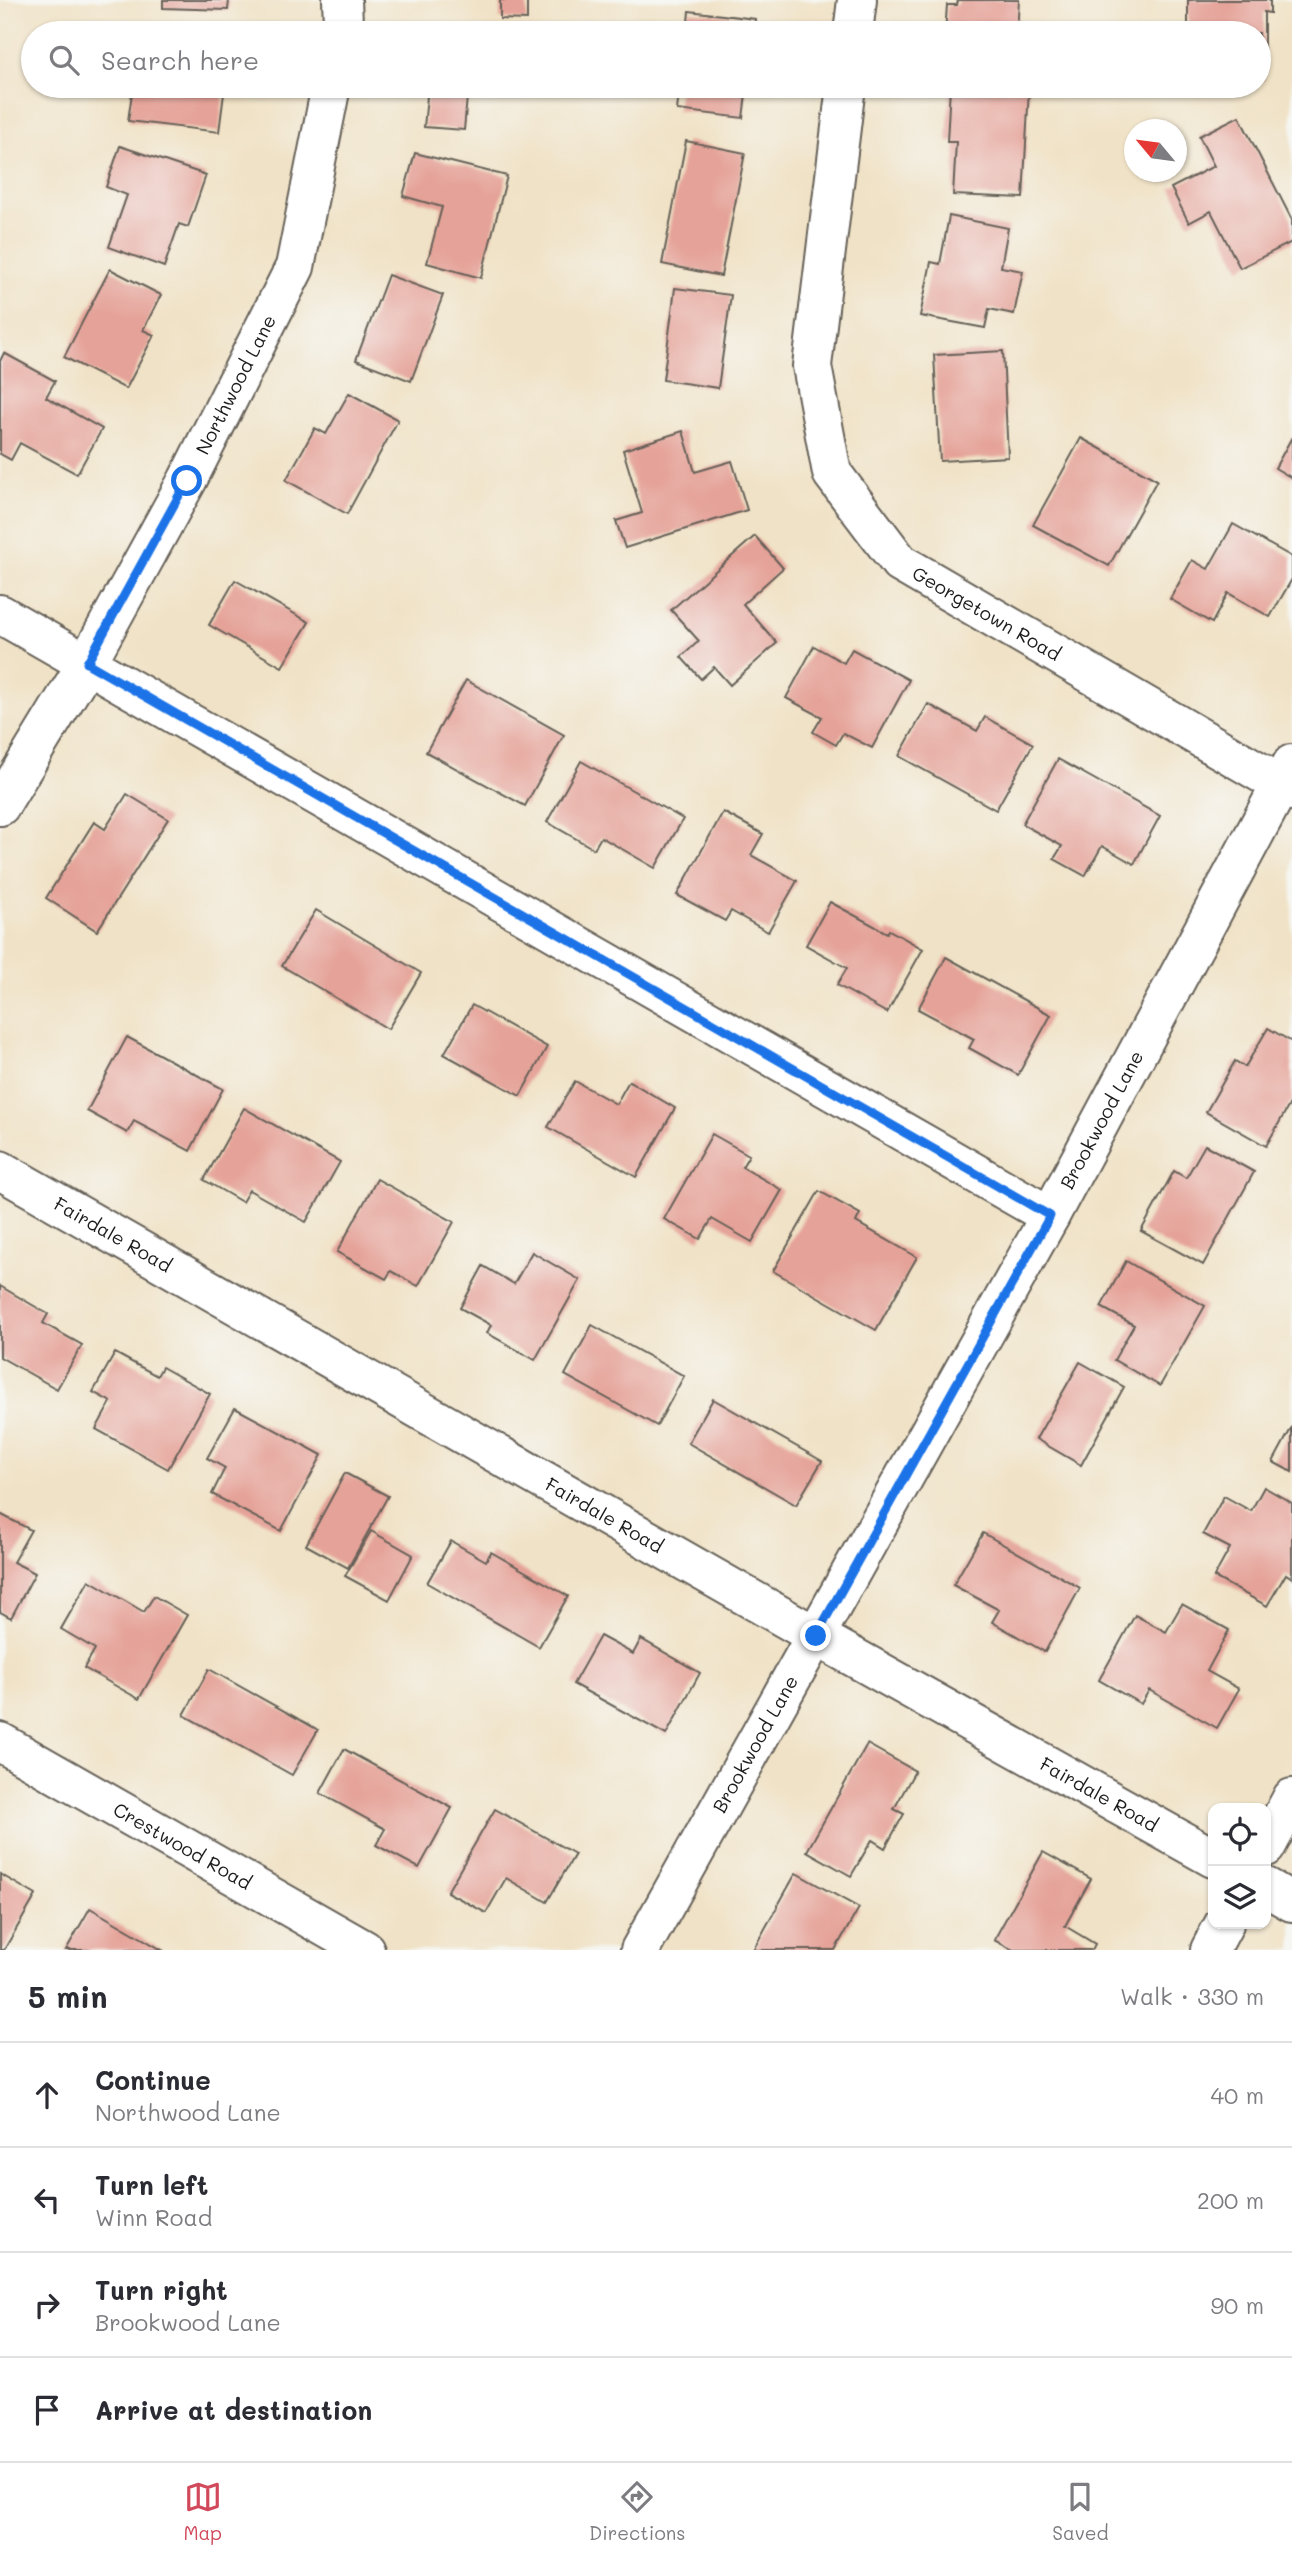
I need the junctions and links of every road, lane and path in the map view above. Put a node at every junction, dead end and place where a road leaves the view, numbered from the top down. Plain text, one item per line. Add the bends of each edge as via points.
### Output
1 (341, 0) edge
2 (857, 0) edge
3 (343, 21) edge
4 (854, 21) edge
5 (329, 98) edge
6 (844, 98) edge
7 (0, 614) edge
8 (87, 663) junction
9 (1288, 780) edge
10 (0, 806) edge
11 (0, 1170) edge
12 (1050, 1216) junction
13 (816, 1636) junction
14 (0, 1742) edge
15 (1292, 1798) edge
16 (1271, 1838) edge
17 (1208, 1855) edge
18 (1271, 1890) edge
19 (1292, 1902) edge
20 (1221, 1929) edge
21 (365, 1950) edge
22 (640, 1950) edge
23 (1209, 1950) edge

1 - 3 street
2 - 4 street
5 - 8 street, Northwood Lane via 295,267 187,481
6 - 9 street, Georgetown Road via 811,366 832,473 900,563
7 - 8 street
8 - 10 street, Northwood Lane
8 - 12 street
9 - 12 street, Brookwood Lane
11 - 13 street, Fairdale Road
12 - 13 street, Brookwood Lane
13 - 17 street, Fairdale Road
13 - 22 street, Brookwood Lane
14 - 21 street, Crestwood Road
15 - 16 street
18 - 19 street
20 - 23 street

